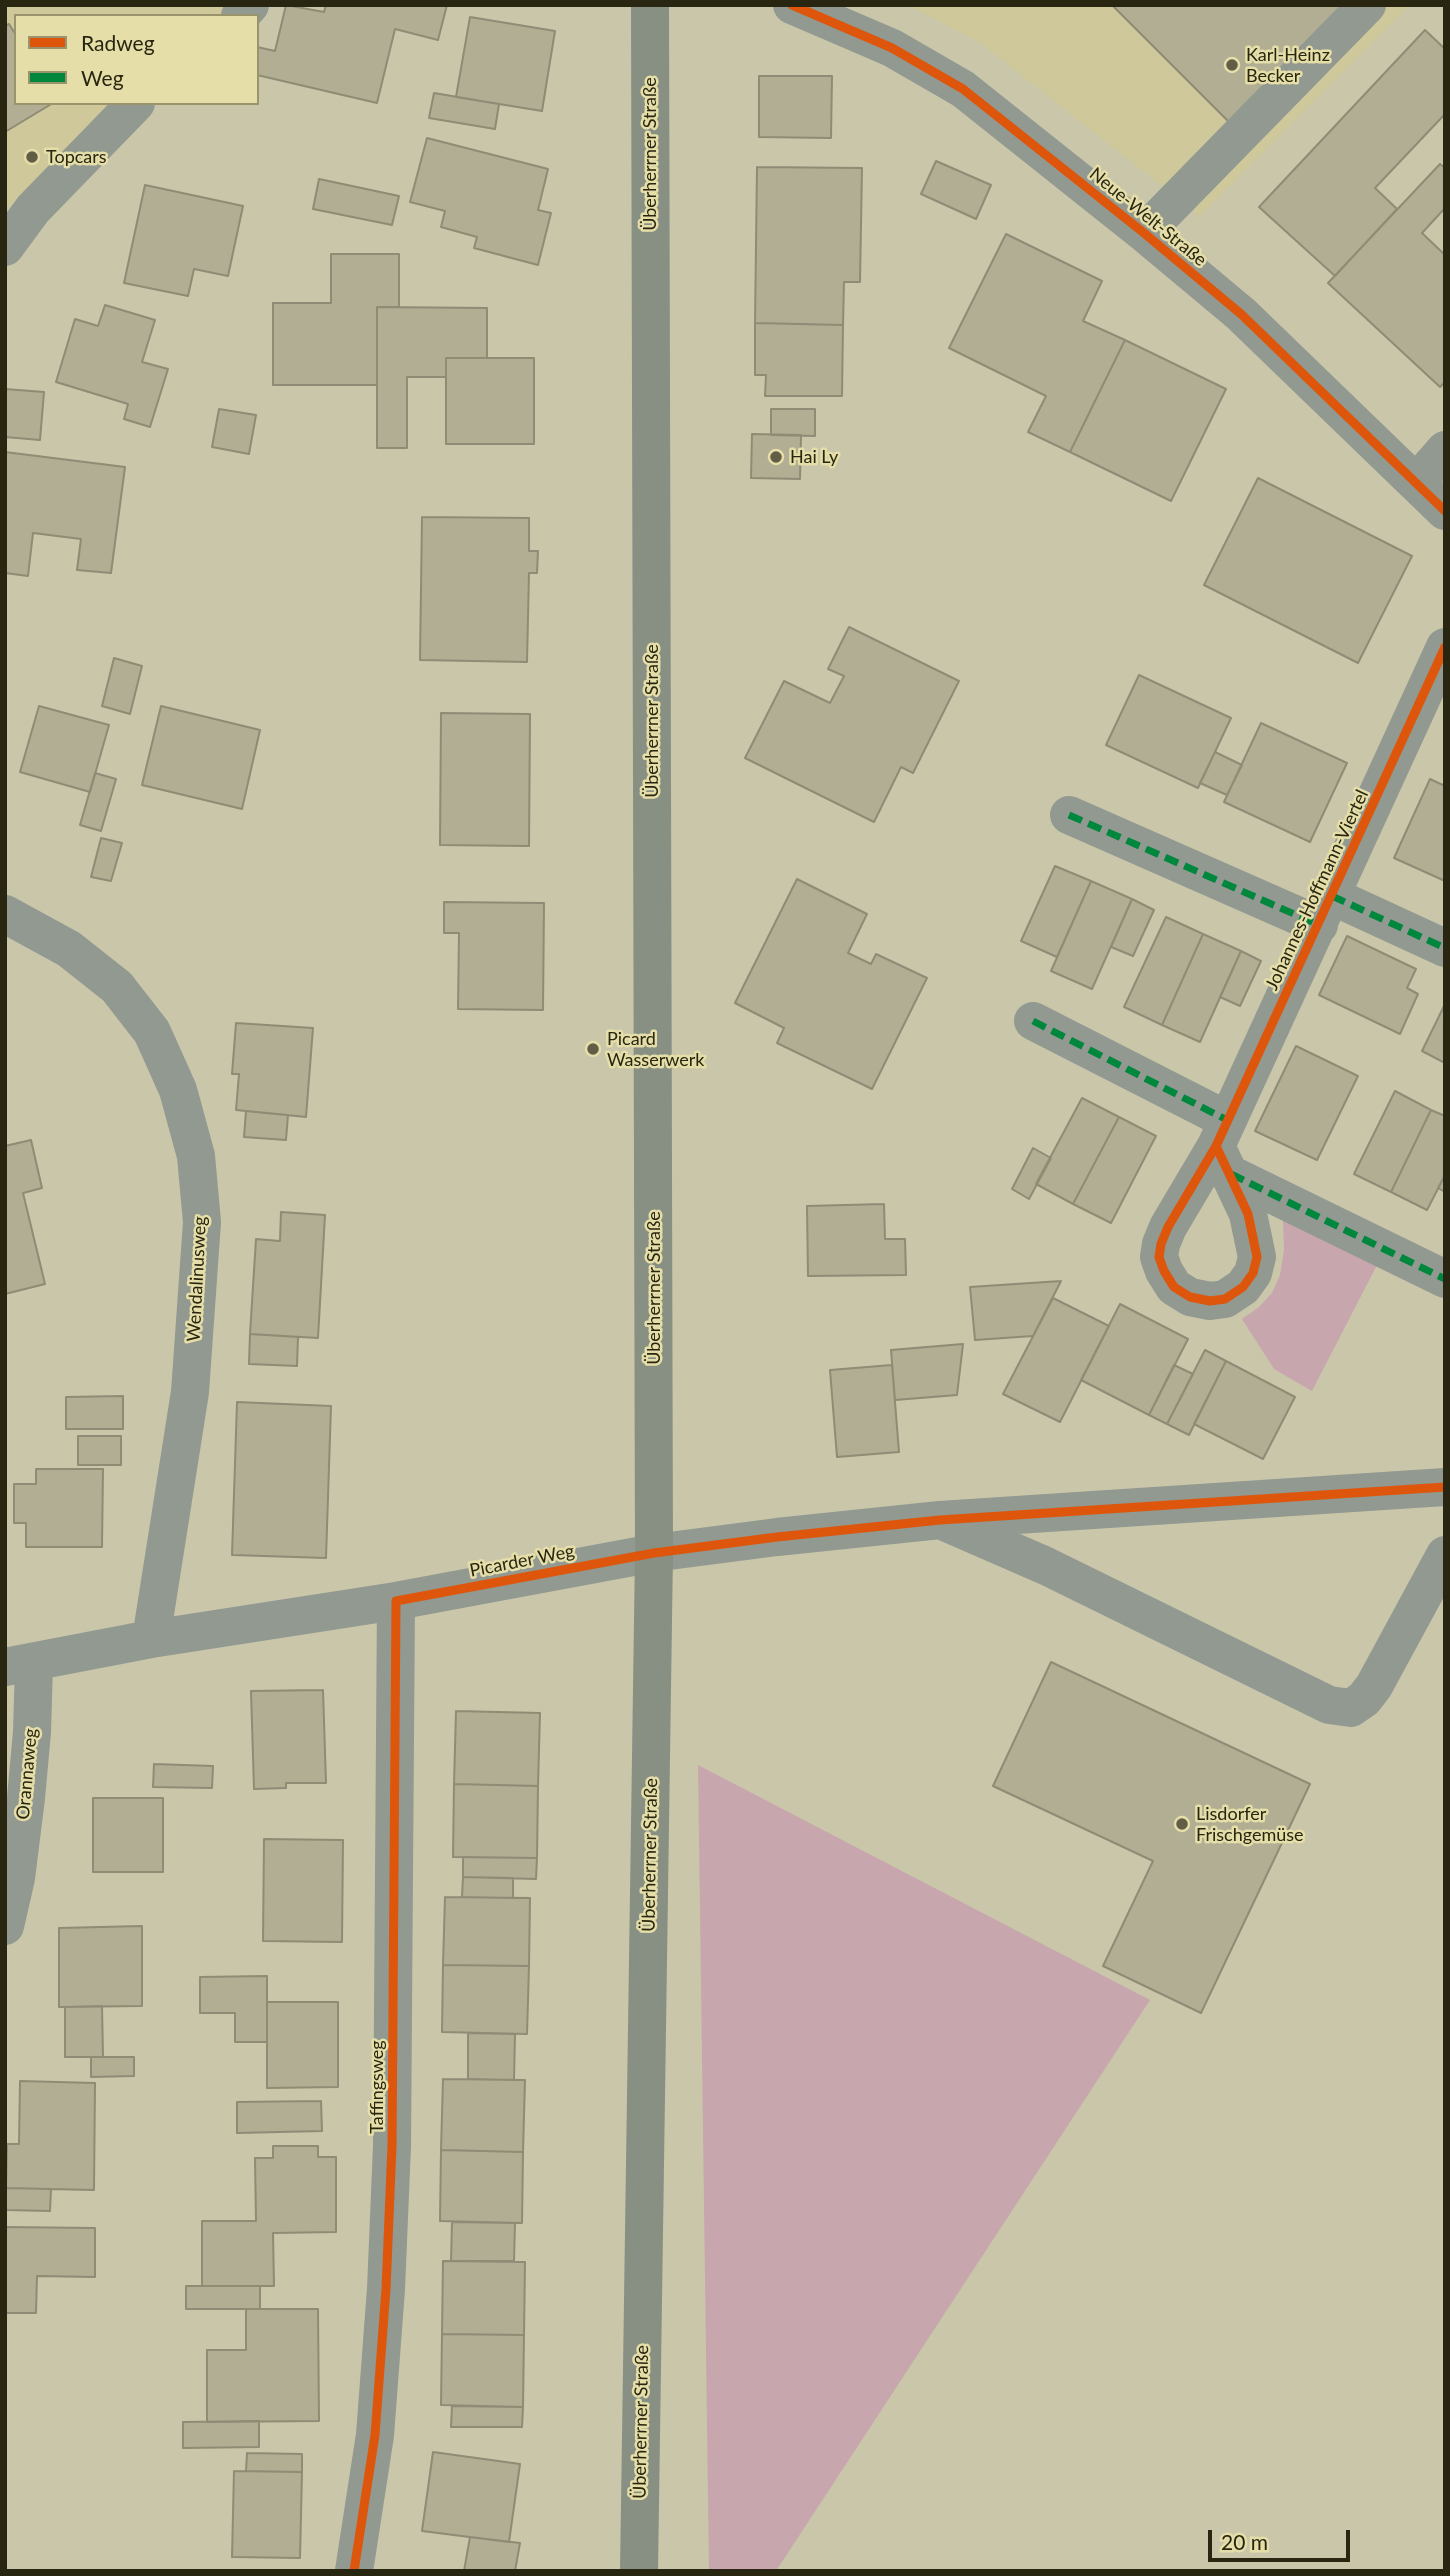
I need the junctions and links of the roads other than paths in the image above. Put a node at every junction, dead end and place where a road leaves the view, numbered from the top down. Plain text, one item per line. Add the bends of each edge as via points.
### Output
1 (650, 5) edge
2 (792, 5) edge
3 (1367, 5) edge
4 (134, 105) edge
5 (1144, 233) junction
6 (5, 247) edge
7 (1445, 450) edge
8 (1416, 483) junction
9 (1445, 511) edge
10 (1445, 647) edge
11 (1069, 815) dead end
12 (1326, 910) junction
13 (5, 914) edge
14 (1445, 948) edge
15 (1033, 1021) dead end
16 (1224, 1146) junction
17 (1445, 1279) edge
18 (1445, 1488) edge
19 (940, 1520) junction
20 (654, 1553) junction
21 (1445, 1555) edge
22 (396, 1601) junction
23 (151, 1639) junction
24 (20, 1665) edge
25 (5, 1926) edge
26 (355, 2571) edge
27 (639, 2571) edge

1 - 20 main road, Überherrner Straße
2 - 5 street, Neue-Welt-Straße via 892,48 963,89
3 - 5 street
4 - 6 street via 33,209
5 - 8 street, Neue-Welt-Straße via 1241,314
7 - 8 street
8 - 9 street, Neue-Welt-Straße
10 - 12 street, Johannes-Hoffmann-Viertel
11 - 12 street, Johannes-Hoffmann-Viertel
12 - 14 street, Johannes-Hoffmann-Viertel
12 - 16 street, Johannes-Hoffmann-Viertel
13 - 23 street, Wendalinusweg via 69,949 117,987 152,1032 178,1090 196,1156 202,1222 190,1392
15 - 16 street
16 - 17 street
18 - 19 street, Picarder Weg
19 - 20 street, Picarder Weg
19 - 21 street via 1046,1566 1329,1705 1351,1708 1374,1686
20 - 22 street, Picarder Weg
20 - 27 main road, Überherrner Straße
22 - 23 street, Picarder Weg
22 - 26 street, Taffingsweg via 391,2185 375,2435
23 - 24 street, Picarder Weg
24 - 25 street, Orannaweg via 32,1732 16,1878

